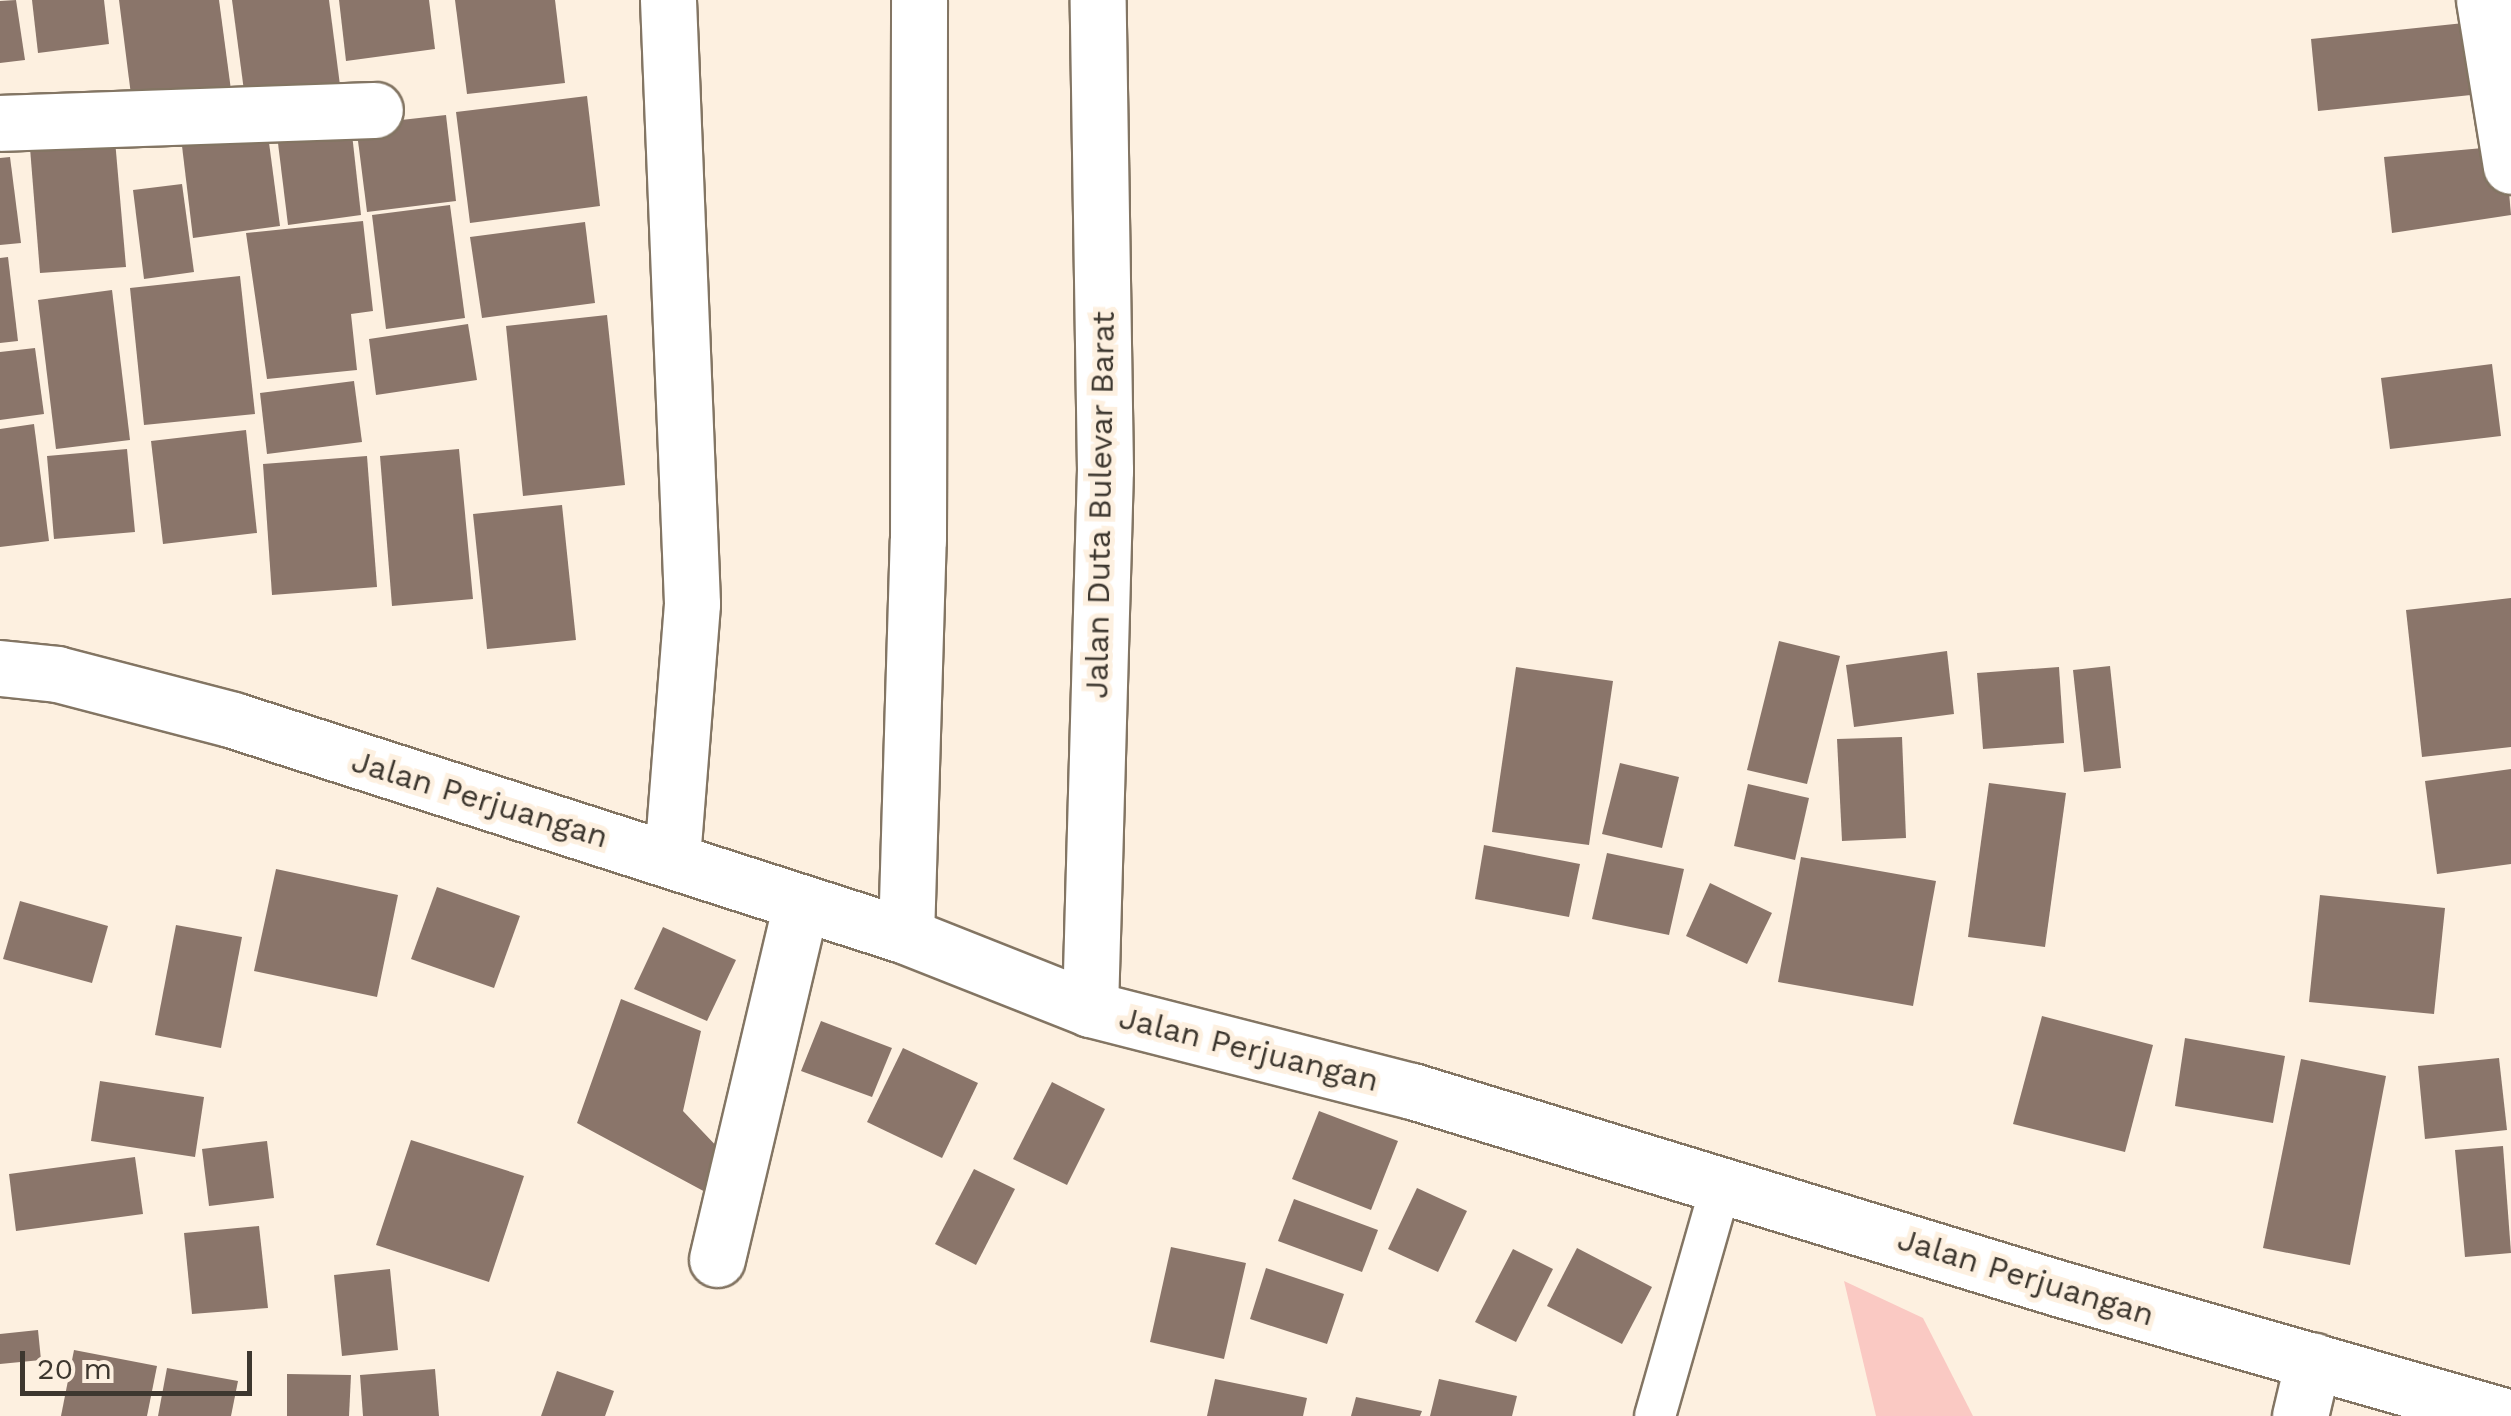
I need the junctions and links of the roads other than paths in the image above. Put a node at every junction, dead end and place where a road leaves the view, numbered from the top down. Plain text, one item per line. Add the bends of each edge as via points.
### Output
1 (668, 0) edge
2 (919, 0) edge
3 (1098, 0) edge
4 (2484, 0) edge
5 (375, 110) dead end
6 (0, 123) edge
7 (2511, 166) edge
8 (0, 668) edge
9 (672, 858) junction
10 (800, 904) junction
11 (906, 936) junction
12 (1090, 1009) junction
13 (1721, 1186) junction
14 (717, 1259) dead end
15 (2314, 1362) junction
16 (1655, 1416) edge
17 (2300, 1416) edge
18 (2505, 1416) edge

1 - 9 street via 692,604
2 - 11 street via 918,540
3 - 12 street, Jalan Duta Bulevar Barat via 1105,470
4 - 7 street
5 - 6 street
8 - 9 street, Jalan Perjuangan via 57,674 233,720
9 - 10 street, Jalan Perjuangan
10 - 11 street, Jalan Perjuangan
10 - 14 street
11 - 12 street, Jalan Perjuangan
12 - 13 street, Jalan Perjuangan via 1412,1091
13 - 15 street, Jalan Perjuangan
13 - 16 lane
15 - 17 street
15 - 18 street, Jalan Perjuangan

